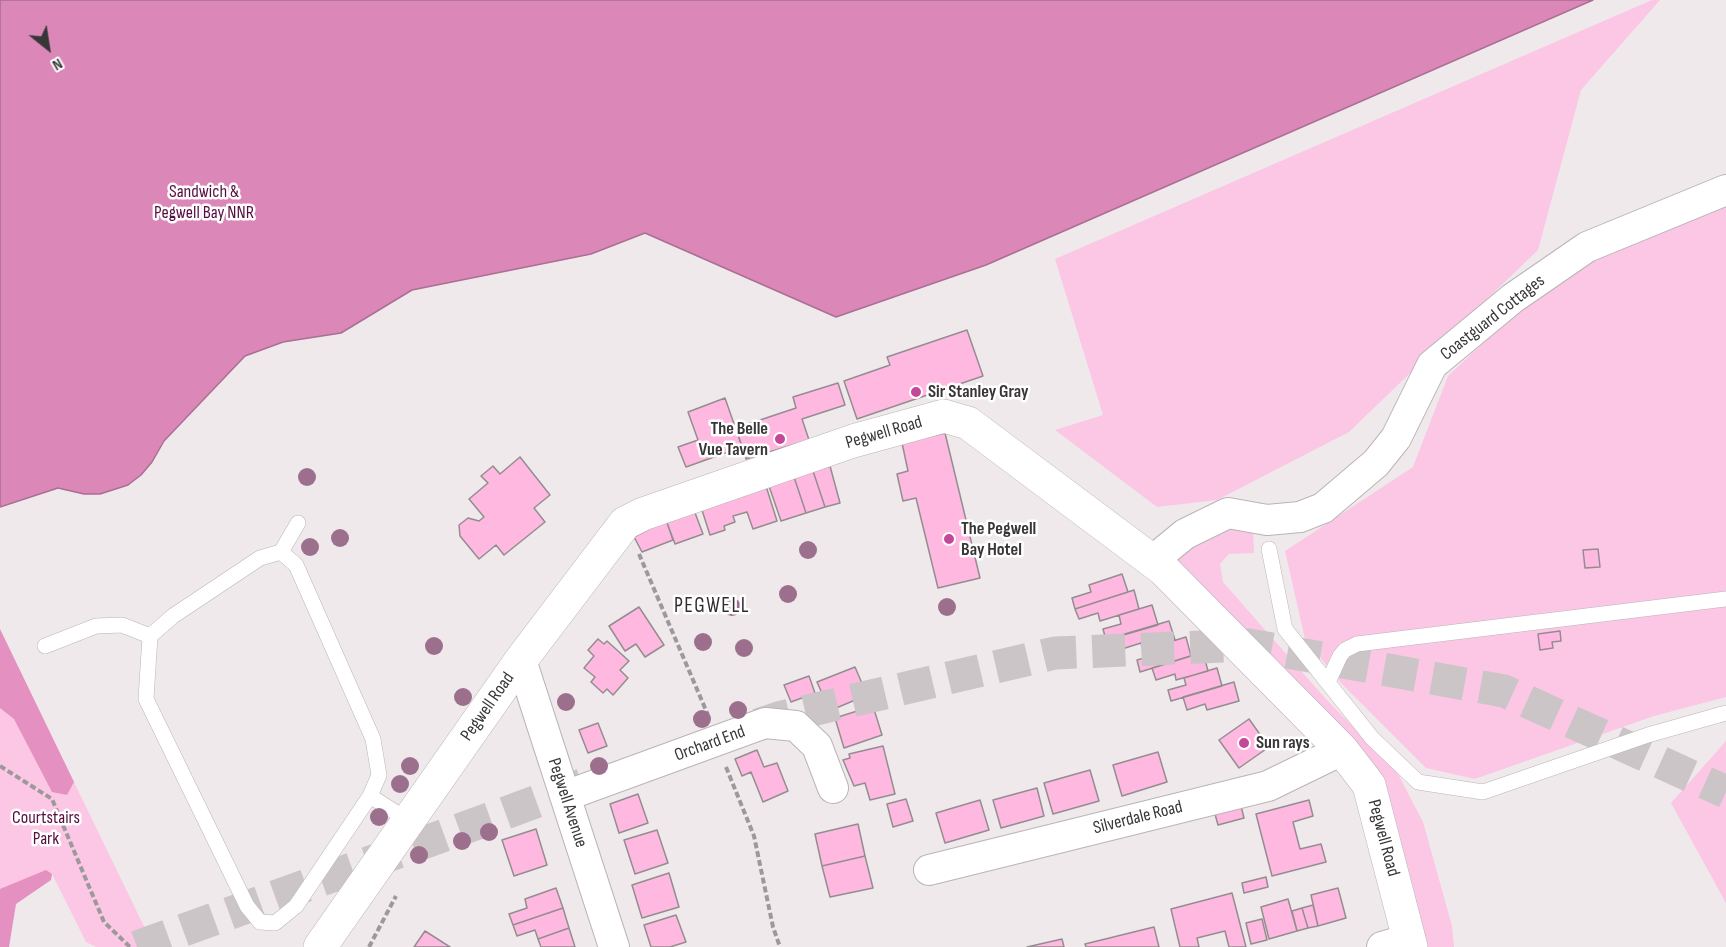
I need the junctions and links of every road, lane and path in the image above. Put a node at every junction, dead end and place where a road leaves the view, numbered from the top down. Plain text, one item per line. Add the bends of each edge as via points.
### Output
1 (1726, 190) edge
2 (298, 524) dead end
3 (1269, 549) dead end
4 (281, 552) junction
5 (1152, 561) junction
6 (1726, 599) edge
7 (150, 636) junction
8 (45, 646) dead end
9 (521, 660) junction
10 (1328, 682) junction
11 (1726, 712) edge
12 (1342, 750) junction
13 (0, 766) edge
14 (826, 785) dead end
15 (370, 796) junction
16 (565, 796) junction
17 (409, 821) junction
18 (929, 870) dead end
19 (1401, 944) edge
20 (130, 947) edge
21 (320, 947) edge
22 (614, 947) edge

1 - 5 street, Coastguard Cottages via 1587,247 1513,298 1432,365 1396,438 1376,463 1323,508 1300,518 1267,520 1228,513 1185,534
2 - 4 lane
3 - 10 lane via 1284,629
4 - 7 lane via 260,558 173,616
4 - 15 lane via 296,565 373,739 379,775
5 - 9 street, Pegwell Road via 977,429 944,416 853,441 625,523
5 - 12 street, Pegwell Road
6 - 10 lane via 1357,644 1340,656
7 - 8 lane via 122,625 96,626
7 - 15 lane via 146,699 247,906 260,922 274,923 296,906
9 - 16 street, Pegwell Avenue
9 - 17 street, Pegwell Road
10 - 11 lane via 1372,738 1418,782 1483,792
12 - 18 street, Silverdale Road via 1268,786
12 - 19 street, Pegwell Road via 1369,785
13 - 20 path via 52,799 104,922
14 - 16 street, Orchard End via 817,746 796,726 765,723
15 - 17 lane
16 - 22 street, Pegwell Avenue
17 - 21 street, Pegwell Road

